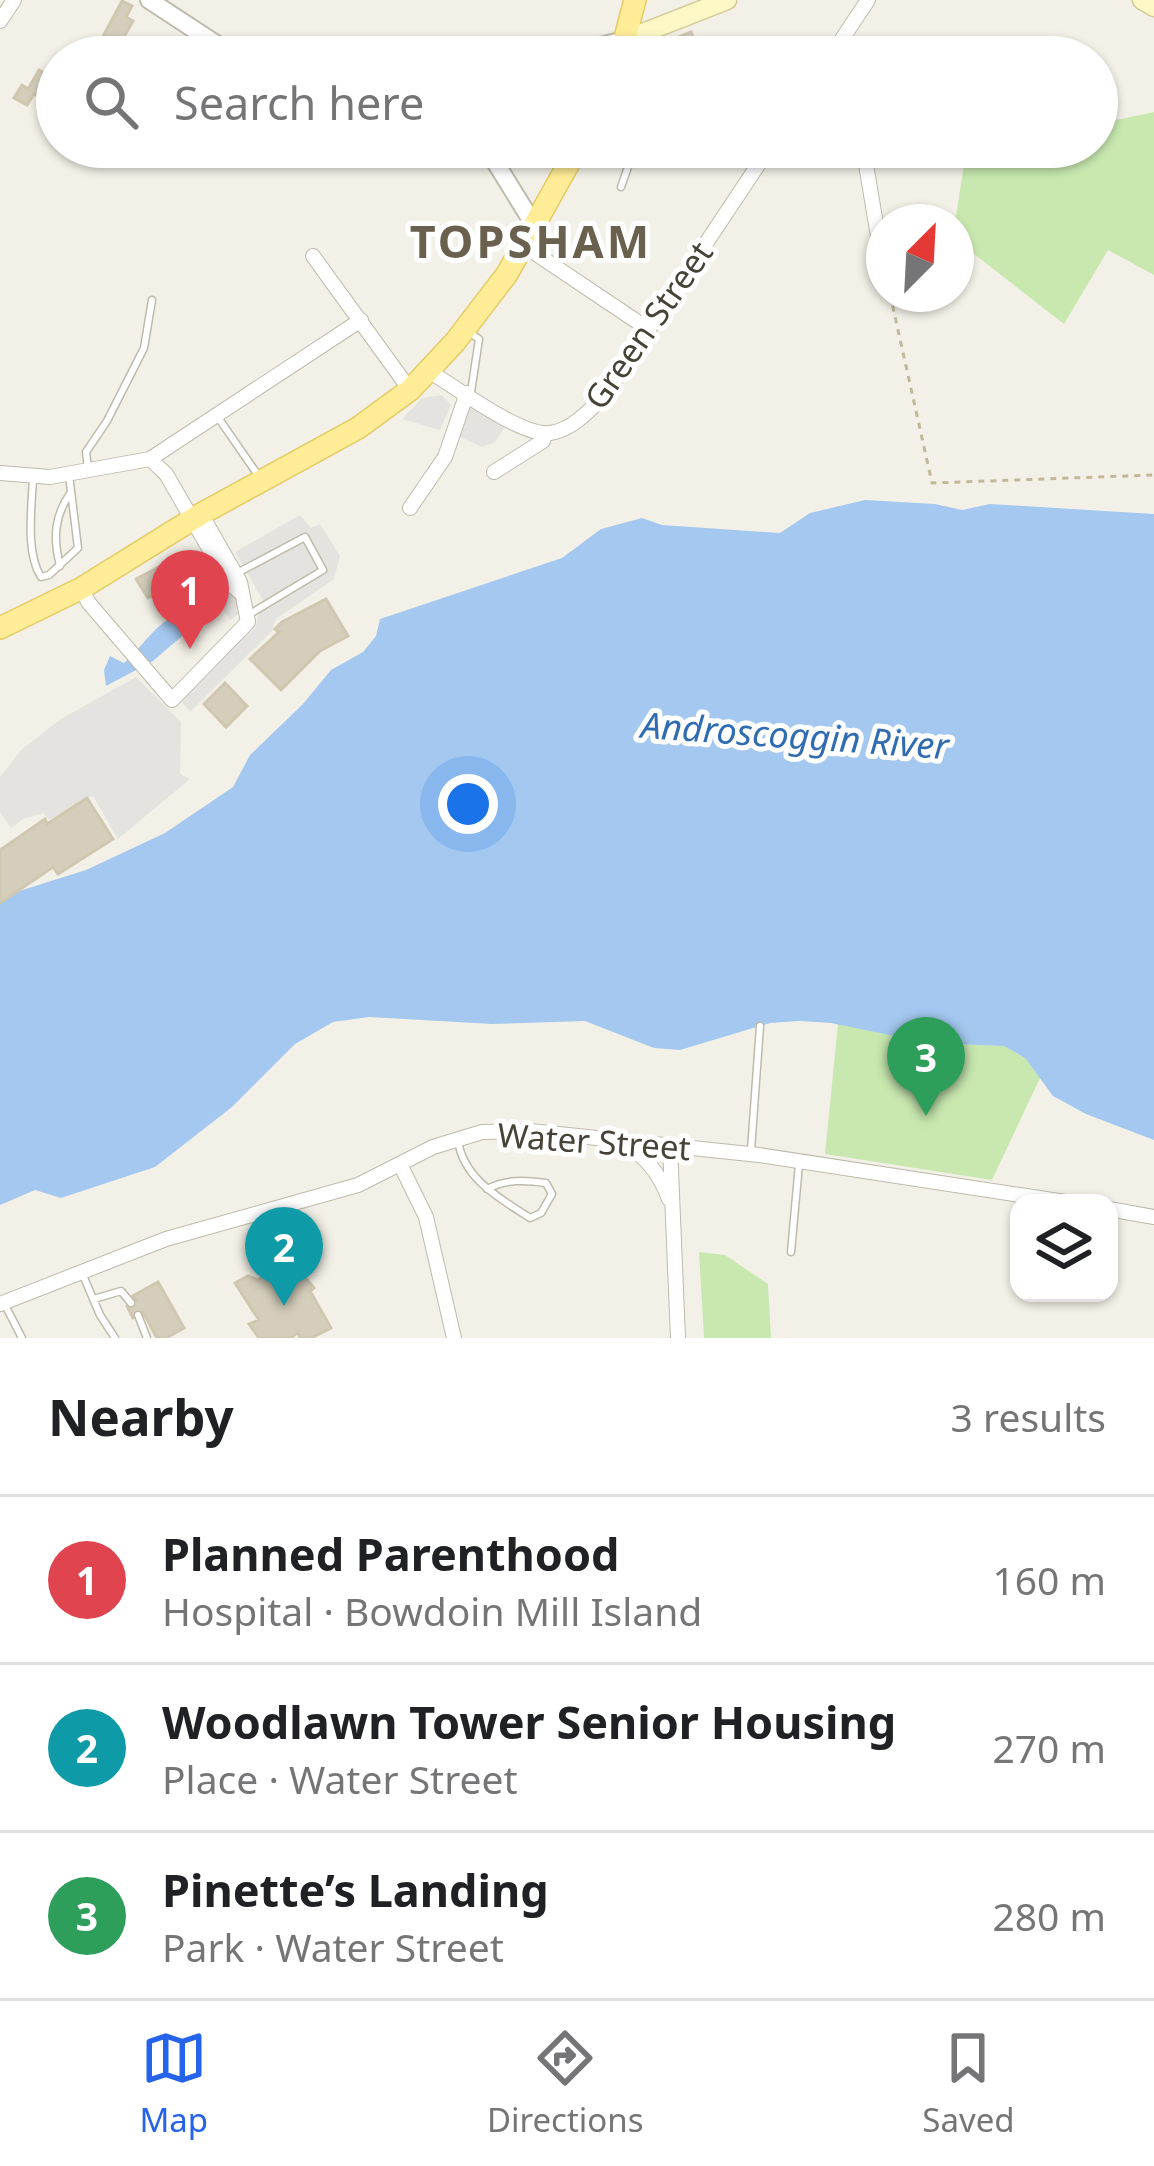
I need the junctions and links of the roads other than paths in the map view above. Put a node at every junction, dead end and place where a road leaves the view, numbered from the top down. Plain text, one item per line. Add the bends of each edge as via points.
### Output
1 (14, 0) edge
2 (149, 0) edge
3 (635, 0) edge
4 (727, 0) edge
5 (868, 0) edge
6 (1142, 0) edge
7 (1154, 7) edge
8 (0, 21) edge
9 (204, 36) edge
10 (626, 36) edge
11 (649, 36) edge
12 (845, 36) edge
13 (496, 168) edge
14 (566, 168) edge
15 (627, 168) edge
16 (756, 168) edge
17 (866, 168) edge
18 (621, 188) dead end
19 (872, 204) edge
20 (528, 235) junction
21 (313, 256) dead end
22 (152, 300) dead end
23 (361, 320) junction
24 (648, 329) junction
25 (465, 330) junction
26 (430, 371) junction
27 (410, 390) junction
28 (468, 395) junction
29 (217, 416) junction
30 (545, 434) junction
31 (150, 459) junction
32 (88, 471) junction
33 (494, 472) dead end
34 (0, 473) edge
35 (33, 477) junction
36 (262, 481) junction
37 (70, 483) junction
38 (410, 508) dead end
39 (197, 516) junction
40 (60, 566) junction
41 (236, 574) junction
42 (82, 588) junction
43 (241, 593) junction
44 (249, 615) junction
45 (0, 628) edge
46 (760, 1026) dead end
47 (457, 1138) junction
48 (620, 1141) junction
49 (670, 1146) junction
50 (751, 1154) junction
51 (800, 1161) junction
52 (400, 1164) junction
53 (488, 1189) junction
54 (1014, 1194) edge
55 (671, 1206) junction
56 (1118, 1211) edge
57 (1154, 1217) edge
58 (791, 1252) dead end
59 (81, 1270) junction
60 (93, 1300) junction
61 (2, 1303) edge
62 (131, 1303) dead end
63 (138, 1316) dead end
64 (22, 1338) edge
65 (115, 1338) edge
66 (147, 1338) edge
67 (454, 1338) edge
68 (678, 1338) edge

1 - 8 street
2 - 9 street
3 - 10 main road
4 - 11 main road
5 - 12 street
6 - 7 main road
13 - 20 street
14 - 20 main road
15 - 18 lane
16 - 24 street, Green Street
17 - 19 street
20 - 24 street
20 - 25 main road
21 - 23 street
22 - 32 lane via 144,348 86,452
23 - 27 street
23 - 29 street
24 - 30 street, Green Street via 605,395 582,418
25 - 26 main road
25 - 28 lane via 479,339
26 - 27 main road
26 - 28 street
27 - 36 main road
28 - 30 street
28 - 38 street via 445,458
29 - 31 street
29 - 36 lane
30 - 33 street, Green Street
31 - 32 street
31 - 39 street
32 - 37 street
34 - 35 street
35 - 37 street
35 - 40 lane via 36,571 41,577
36 - 39 main road
37 - 40 lane via 55,527
37 - 40 lane via 78,548
39 - 41 street
39 - 42 main road
39 - 43 street
41 - 43 street
41 - 44 lane via 305,537 322,570
42 - 44 street via 172,700 240,634
42 - 45 main road
43 - 44 street
46 - 50 lane
47 - 48 street, Water Street via 506,1130
47 - 52 street, Water Street
47 - 53 lane via 461,1163
48 - 49 street, Water Street
48 - 55 street via 656,1171
49 - 50 street, Water Street
49 - 55 street
50 - 51 street, Water Street
51 - 54 street, Water Street
51 - 58 lane
52 - 59 street, Water Street via 333,1193
52 - 67 street via 426,1217
53 - 53 lane via 530,1218 551,1194 546,1184 523,1180
55 - 68 street
56 - 57 street
59 - 60 lane
59 - 61 street, Water Street
60 - 62 lane via 121,1291
60 - 65 lane
61 - 64 lane
63 - 66 lane

